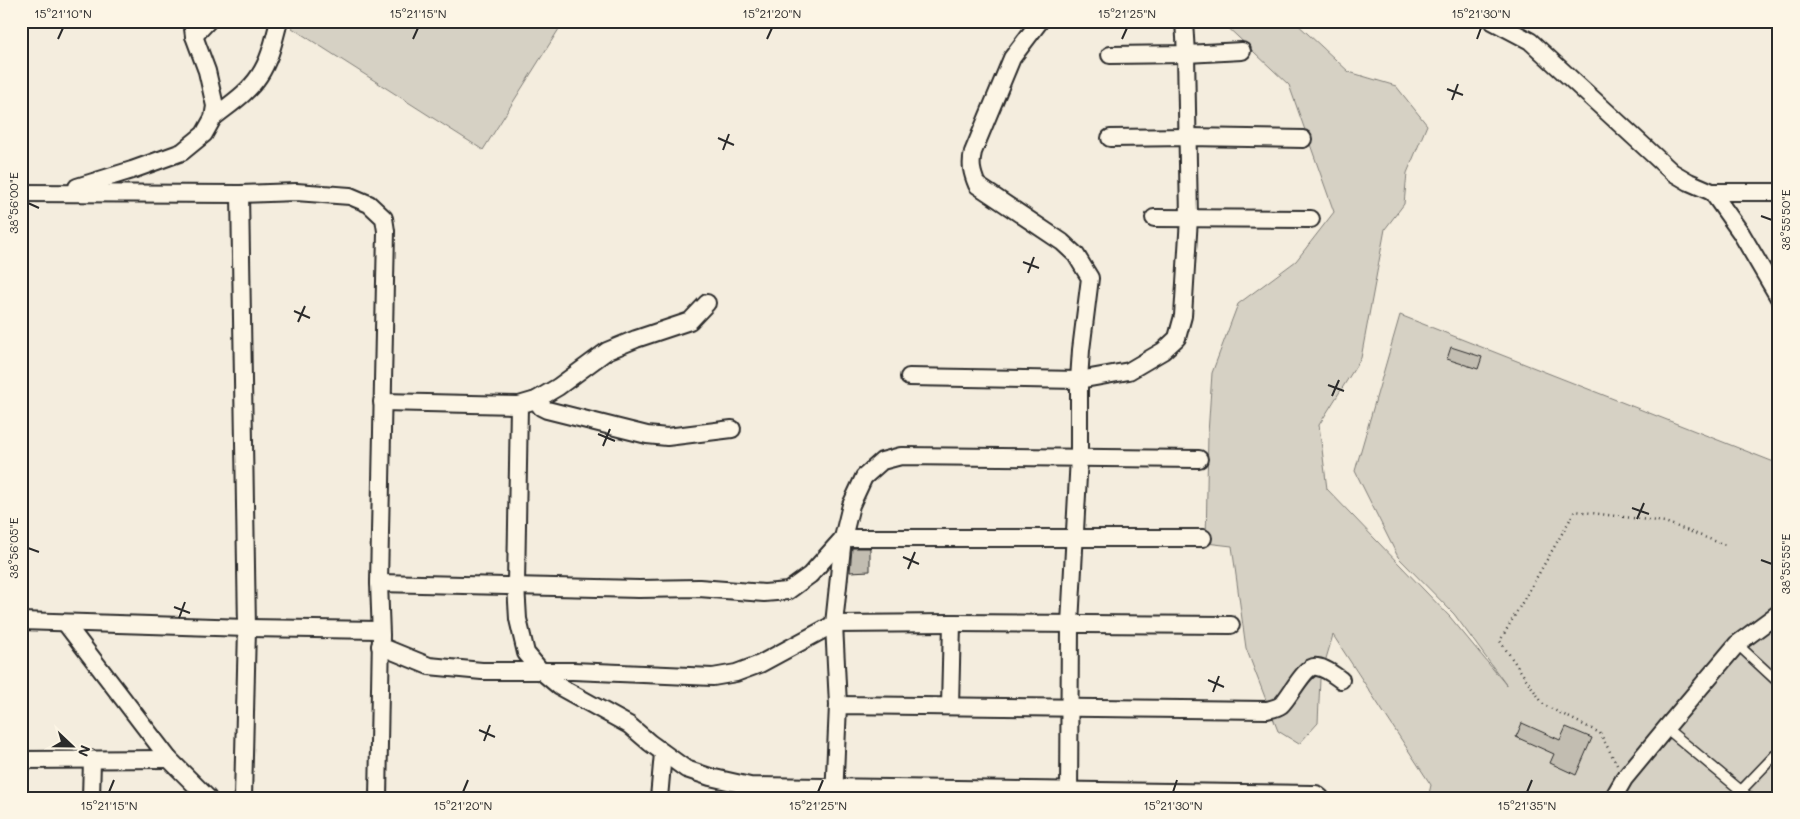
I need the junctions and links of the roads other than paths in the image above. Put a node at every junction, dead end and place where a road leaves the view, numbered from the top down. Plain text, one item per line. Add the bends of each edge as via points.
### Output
1 (184, 21) edge
2 (208, 21) edge
3 (279, 21) edge
4 (1040, 21) edge
5 (1184, 21) edge
6 (1492, 21) edge
7 (193, 28) edge
8 (1242, 51) dead end
9 (1186, 54) junction
10 (1110, 55) dead end
11 (213, 118) junction
12 (1188, 137) junction
13 (1110, 138) dead end
14 (1303, 140) dead end
15 (60, 192) junction
16 (1712, 192) junction
17 (1779, 192) edge
18 (21, 193) edge
19 (240, 194) junction
20 (1154, 218) dead end
21 (1189, 218) junction
22 (1312, 219) dead end
23 (1779, 298) edge
24 (707, 303) dead end
25 (909, 376) dead end
26 (1079, 380) junction
27 (536, 400) junction
28 (382, 402) junction
29 (520, 405) junction
30 (732, 429) dead end
31 (1079, 457) junction
32 (1199, 459) dead end
33 (843, 538) junction
34 (1203, 538) dead end
35 (1074, 539) junction
36 (379, 583) junction
37 (516, 585) junction
38 (1779, 613) edge
39 (21, 622) edge
40 (952, 623) junction
41 (66, 624) junction
42 (834, 624) junction
43 (1070, 624) junction
44 (1231, 625) dead end
45 (246, 628) junction
46 (380, 638) junction
47 (1737, 644) junction
48 (541, 671) junction
49 (1341, 680) dead end
50 (1779, 683) edge
51 (838, 705) junction
52 (950, 706) junction
53 (1070, 709) junction
54 (1666, 728) junction
55 (1779, 751) edge
56 (663, 753) junction
57 (169, 759) junction
58 (21, 760) edge
59 (92, 760) junction
60 (1742, 789) junction
61 (835, 793) edge
62 (1069, 794) edge
63 (91, 798) edge
64 (208, 798) edge
65 (243, 798) edge
66 (378, 798) edge
67 (660, 798) edge
68 (1321, 798) edge
69 (1613, 798) edge
70 (1734, 798) edge
71 (1750, 798) edge

1 - 7 street
2 - 7 street
3 - 11 street via 268,60 259,77
4 - 26 street via 1012,58 970,163 977,185 1062,242 1088,272 1090,284
5 - 9 street
6 - 16 street via 1530,41 1672,172
7 - 11 street via 215,106
8 - 9 street
9 - 10 street
9 - 12 street
11 - 15 street via 204,134 182,152
12 - 13 street
12 - 14 street
12 - 21 street
15 - 18 street
15 - 19 street
16 - 17 street
16 - 23 street via 1741,233
19 - 28 street via 296,192 350,196 369,204 384,218
19 - 45 street
20 - 21 street
21 - 22 street
21 - 26 street via 1183,316 1177,338 1163,351 1129,371
24 - 27 street via 690,321 607,351
25 - 26 street
26 - 31 street
27 - 29 street
27 - 30 street via 547,410 647,436 667,437
28 - 29 street
28 - 36 street
29 - 37 street
31 - 32 street
31 - 33 street via 901,456 882,461 864,477 850,505
31 - 35 street
33 - 35 street
33 - 37 street via 810,575 788,591 764,593 699,588
33 - 42 street
34 - 35 street
35 - 43 street
36 - 37 street
36 - 46 street
37 - 48 street via 518,619 526,653
38 - 47 street
39 - 41 street
40 - 42 street
40 - 43 street
40 - 52 street
41 - 45 street
41 - 57 street
42 - 48 street via 760,664 713,677
42 - 51 street
43 - 44 street
43 - 53 street
45 - 46 street
45 - 65 street
46 - 48 street via 429,666 482,671
46 - 66 street
47 - 50 lane
47 - 54 street
48 - 56 street via 560,687 629,725
49 - 53 street via 1317,666 1310,668 1280,706 1267,710
51 - 52 street
51 - 61 street
52 - 53 street
53 - 62 street
54 - 60 lane
54 - 69 street via 1624,779
55 - 60 lane
56 - 61 street via 686,769 710,777 750,786
56 - 67 street
57 - 59 street
57 - 64 street
58 - 59 street
59 - 63 street
60 - 70 lane
60 - 71 lane
61 - 62 street
62 - 68 street via 1316,794

